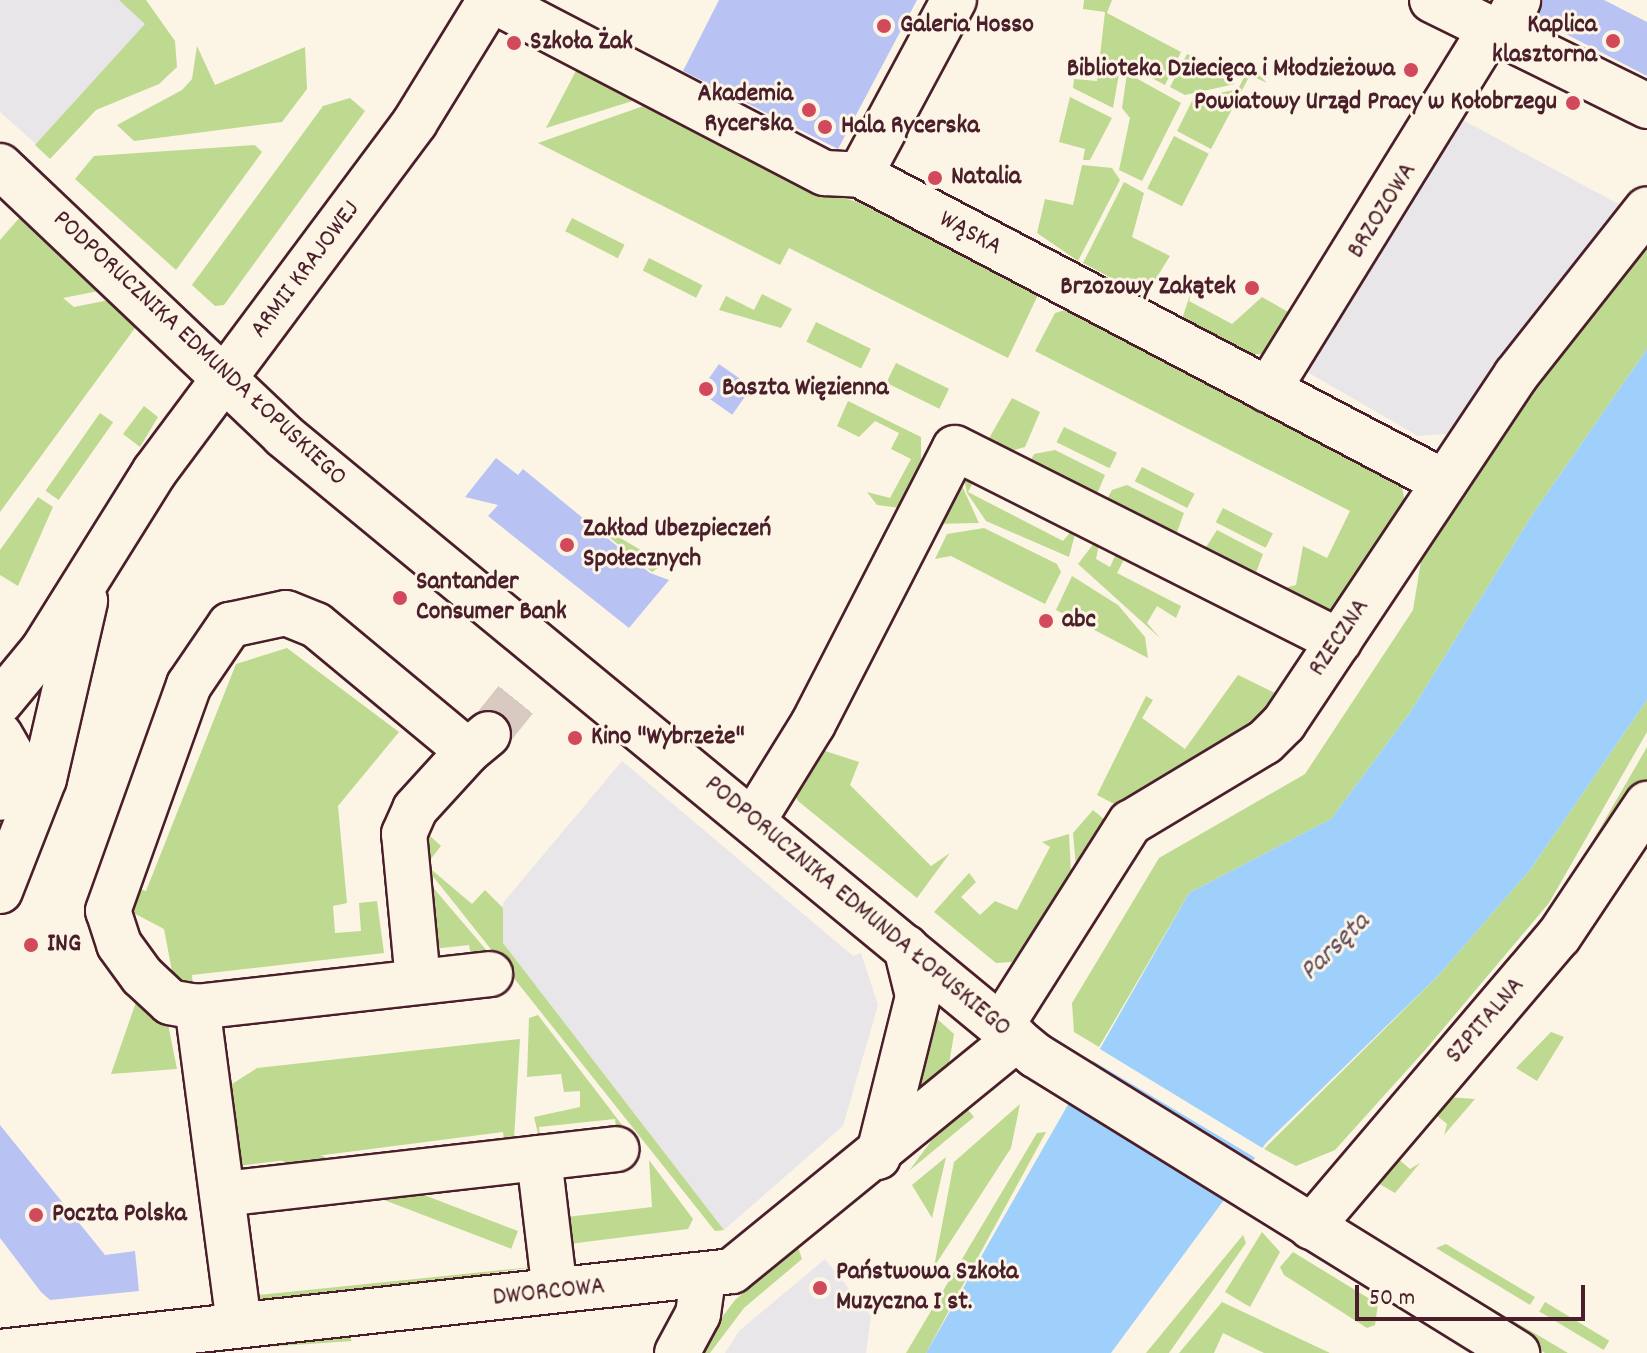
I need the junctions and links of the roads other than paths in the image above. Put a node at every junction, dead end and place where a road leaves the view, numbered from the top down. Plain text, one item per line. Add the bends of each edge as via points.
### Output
1 (491, 0) edge
2 (954, 0) edge
3 (1432, 0) edge
4 (1503, 21) edge
5 (1647, 106) edge
6 (0, 166) edge
7 (860, 175) junction
8 (1647, 209) edge
9 (230, 370) junction
10 (1268, 390) junction
11 (1444, 482) junction
12 (90, 575) junction
13 (1339, 641) junction
14 (0, 702) edge
15 (6, 766) edge
16 (1647, 804) edge
17 (753, 821) junction
18 (0, 891) edge
19 (906, 947) junction
20 (490, 974) dead end
21 (418, 981) junction
22 (197, 1007) junction
23 (1009, 1032) junction
24 (616, 1149) dead end
25 (878, 1157) junction
26 (539, 1158) junction
27 (223, 1194) junction
28 (1311, 1227) junction
29 (553, 1276) dead end
30 (703, 1277) junction
31 (237, 1309) dead end
32 (1492, 1346) edge
33 (0, 1352) edge
34 (677, 1353) edge

1 - 7 street, WĄSKA via 825,173
1 - 9 street, ARMII KRAJOWEJ via 415,122
2 - 7 street
3 - 4 street
4 - 5 street
4 - 10 street, BRZOZOWA
6 - 9 street, PODPORUCZNIKA EDMUNDA ŁOPUSKIEGO
7 - 10 street, WĄSKA
8 - 11 street, RZECZNA via 1538,343
9 - 12 street, ARMII KRAJOWEJ
9 - 17 street, PODPORUCZNIKA EDMUNDA ŁOPUSKIEGO via 283,435
10 - 11 street, WĄSKA
11 - 13 street, RZECZNA
12 - 14 street, ARMII KRAJOWEJ via 33,665
12 - 15 street, ARMII KRAJOWEJ
12 - 18 street, ARMII KRAJOWEJ via 44,779
13 - 17 street via 955,448 813,724
13 - 23 street, RZECZNA via 1275,734 1121,833
16 - 28 street, SZPITALNA via 1559,936
17 - 19 street, PODPORUCZNIKA EDMUNDA ŁOPUSKIEGO
19 - 23 street, PODPORUCZNIKA EDMUNDA ŁOPUSKIEGO
19 - 25 street via 918,996
20 - 21 street
21 - 22 street
21 - 22 street via 404,834 415,809 478,742 300,617 249,616 217,638 189,685 108,911 119,944 142,976 170,1002
22 - 27 street
23 - 25 street, DWORCOWA
23 - 28 street, PODPORUCZNIKA EDMUNDA ŁOPUSKIEGO via 1070,1080
24 - 26 street
25 - 30 street, DWORCOWA via 746,1263
26 - 27 street
26 - 29 street
27 - 31 street
28 - 32 street, PODPORUCZNIKA EDMUNDA ŁOPUSKIEGO
30 - 33 street, DWORCOWA
30 - 34 street via 698,1314

